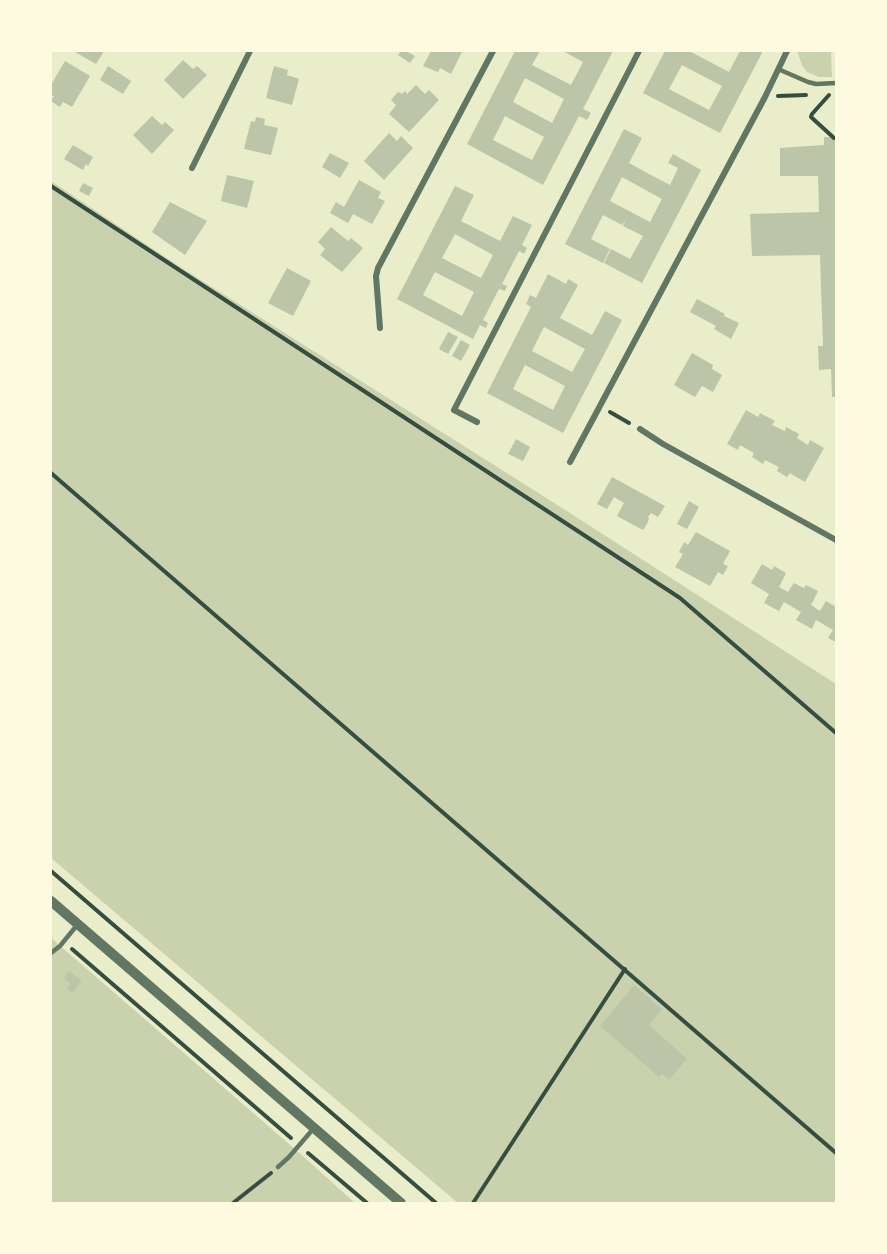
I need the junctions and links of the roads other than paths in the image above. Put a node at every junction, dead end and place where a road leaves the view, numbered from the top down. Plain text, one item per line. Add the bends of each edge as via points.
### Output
1 (250, 51) edge
2 (493, 51) edge
3 (639, 51) edge
4 (787, 51) edge
5 (778, 69) junction
6 (836, 83) edge
7 (192, 168) dead end
8 (380, 328) dead end
9 (477, 422) dead end
10 (640, 429) road end
11 (570, 462) dead end
12 (836, 540) edge
13 (51, 901) edge
14 (78, 924) junction
15 (51, 953) edge
16 (314, 1128) junction
17 (278, 1167) road end
18 (401, 1203) edge

1 - 7 street
2 - 8 street via 378,268
3 - 9 street via 454,410
4 - 5 street
5 - 6 lane via 816,84
5 - 11 street
10 - 12 street
13 - 14 street
14 - 15 lane
14 - 16 street
16 - 17 lane
16 - 18 street

